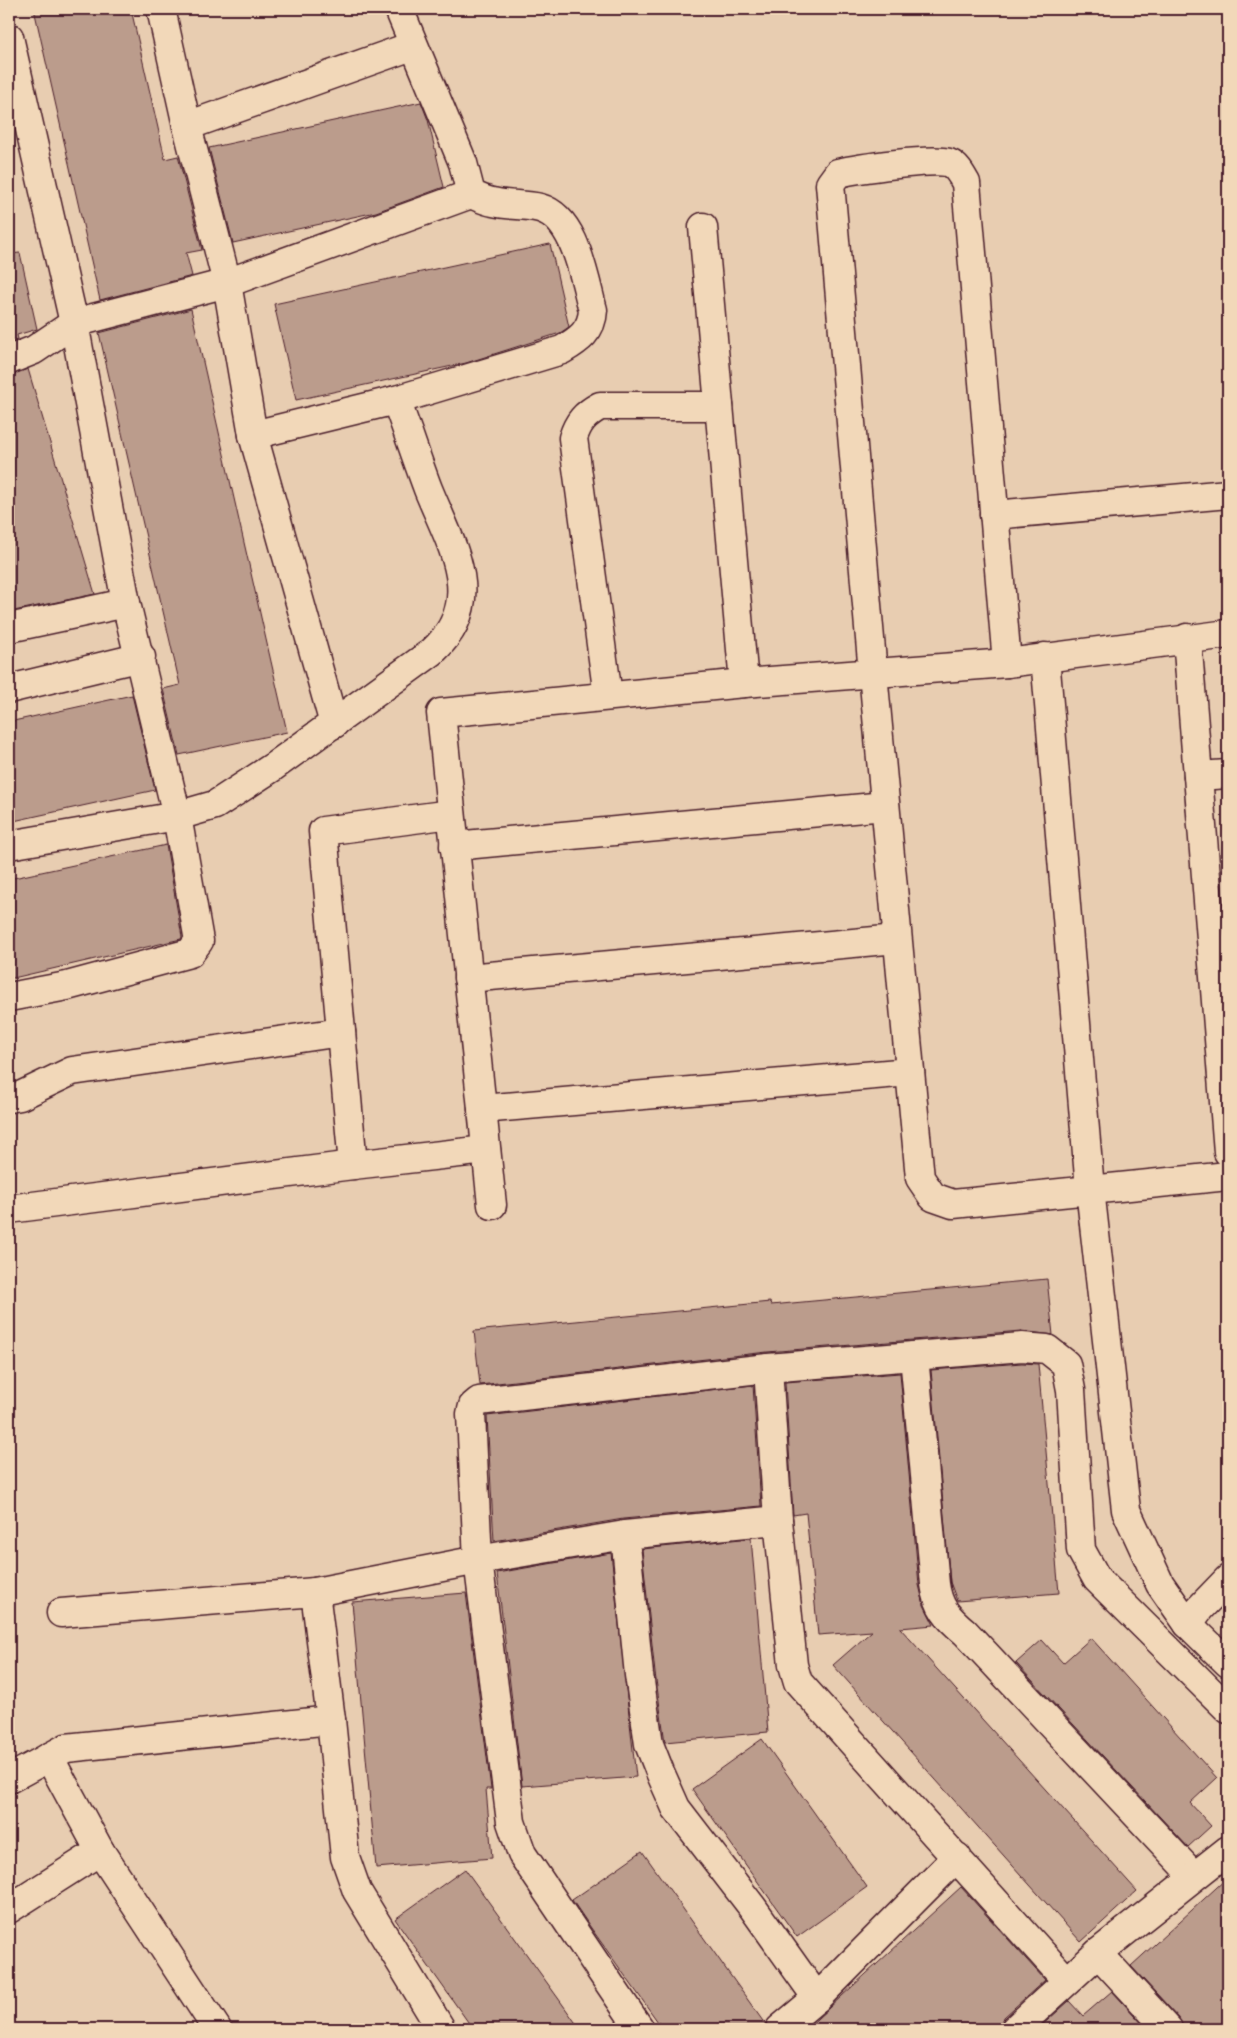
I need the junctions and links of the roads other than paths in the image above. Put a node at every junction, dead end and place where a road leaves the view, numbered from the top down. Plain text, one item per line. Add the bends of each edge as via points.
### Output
1 (161, 9) edge
2 (399, 9) edge
3 (9, 37) edge
4 (412, 46) junction
5 (187, 126) junction
6 (472, 194) junction
7 (703, 227) dead end
8 (227, 283) junction
9 (74, 323) junction
10 (9, 360) edge
11 (396, 400) junction
12 (719, 406) junction
13 (253, 435) junction
14 (1228, 494) edge
15 (994, 515) junction
16 (126, 603) junction
17 (9, 628) edge
18 (1228, 634) edge
19 (1187, 638) junction
20 (141, 657) junction
21 (1045, 657) junction
22 (1007, 663) junction
23 (872, 673) junction
24 (744, 683) junction
25 (9, 689) edge
26 (608, 696) junction
27 (334, 724) junction
28 (1228, 774) edge
29 (1198, 776) junction
30 (885, 806) junction
31 (451, 814) junction
32 (177, 816) junction
33 (9, 845) edge
34 (454, 846) junction
35 (1218, 910) edge
36 (898, 939) junction
37 (468, 978) junction
38 (9, 997) edge
39 (341, 1032) junction
40 (1224, 1045) edge
41 (910, 1072) junction
42 (9, 1098) edge
43 (482, 1109) junction
44 (486, 1150) junction
45 (1228, 1152) edge
46 (353, 1165) junction
47 (1228, 1176) edge
48 (1090, 1189) junction
49 (492, 1205) dead end
50 (9, 1209) edge
51 (914, 1356) junction
52 (768, 1368) junction
53 (778, 1520) junction
54 (625, 1535) junction
55 (478, 1560) junction
56 (1228, 1579) edge
57 (315, 1592) junction
58 (61, 1613) dead end
59 (1188, 1624) junction
60 (1228, 1663) edge
61 (1228, 1709) edge
62 (331, 1720) junction
63 (49, 1757) junction
64 (9, 1779) edge
65 (100, 1850) junction
66 (1228, 1850) edge
67 (957, 1857) junction
68 (1194, 1876) junction
69 (9, 1909) edge
70 (1098, 1953) junction
71 (1068, 1981) junction
72 (817, 1998) junction
73 (217, 2029) edge
74 (441, 2029) edge
75 (640, 2029) edge
76 (780, 2029) edge
77 (1015, 2029) edge
78 (1168, 2029) edge

1 - 5 street
2 - 4 street
3 - 9 street
4 - 5 street
4 - 6 street via 463,163
5 - 8 street
6 - 8 street
6 - 11 street via 492,202 540,208 554,214 572,238 593,310 592,322 578,341 562,350
7 - 12 street
8 - 9 street
8 - 13 street
9 - 10 street via 34,350
9 - 16 street
11 - 13 street
11 - 27 street via 428,489 456,553 461,584 460,608 456,625 432,652
12 - 24 street
12 - 26 street via 600,406 586,414 577,427 573,438
13 - 27 street
14 - 15 street
15 - 22 street
15 - 23 street via 966,183 954,166 938,161 838,174 830,184
16 - 17 street
16 - 20 street
18 - 19 street
19 - 21 street
19 - 29 street
20 - 25 street
20 - 32 street
21 - 22 street
21 - 48 street
22 - 23 street
23 - 24 street
23 - 30 street
24 - 26 street
26 - 31 street via 441,713
27 - 32 street via 222,801
28 - 29 street
29 - 35 street
30 - 34 street
30 - 36 street
31 - 34 street
31 - 39 street via 324,830
32 - 33 street
32 - 38 street via 198,934 196,947 190,952 68,986
34 - 37 street
35 - 40 street
36 - 37 street
36 - 41 street
37 - 43 street
39 - 42 street via 72,1071
39 - 46 street
40 - 45 street
41 - 43 street
41 - 48 street via 920,1178 933,1197 952,1204
43 - 44 street
44 - 46 street
44 - 49 street
46 - 50 street
47 - 48 street
48 - 59 street via 1126,1510 1160,1584
51 - 52 street
51 - 61 street via 1022,1347 1047,1349 1066,1364 1071,1390 1081,1550 1097,1579
51 - 68 street via 934,1584 943,1612
52 - 53 street
52 - 55 street via 479,1401 471,1414
53 - 54 street
53 - 67 street via 798,1682
54 - 55 street
54 - 72 street via 649,1744 660,1772 676,1808
55 - 57 street
55 - 75 street via 511,1822 522,1854
56 - 59 street
57 - 58 street
57 - 62 street
59 - 60 street
62 - 63 street via 66,1748
62 - 74 street via 345,1857 357,1891
63 - 64 street
63 - 65 street
65 - 69 street
65 - 73 street
66 - 68 street
67 - 71 street
67 - 72 street
68 - 70 street
70 - 71 street
70 - 78 street
71 - 77 street
72 - 76 street

